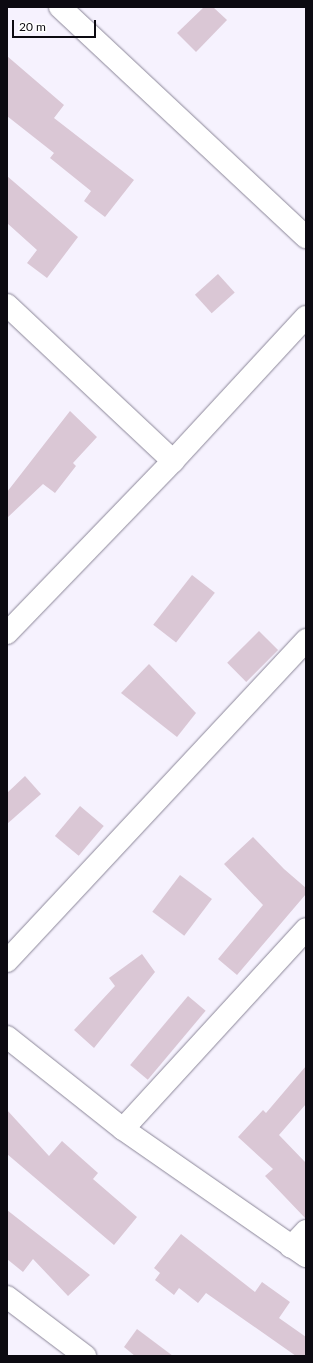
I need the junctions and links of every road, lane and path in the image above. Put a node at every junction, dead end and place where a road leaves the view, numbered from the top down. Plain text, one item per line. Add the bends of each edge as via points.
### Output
1 (60, 7) edge
2 (306, 237) edge
3 (7, 305) edge
4 (306, 317) edge
5 (173, 461) junction
6 (8, 630) edge
7 (306, 640) edge
8 (306, 929) edge
9 (7, 961) edge
10 (7, 1037) edge
11 (123, 1129) junction
12 (306, 1230) edge
13 (298, 1252) edge
14 (7, 1297) edge
15 (85, 1356) edge

1 - 2 street
3 - 5 street
4 - 5 street
5 - 6 street
7 - 9 street
8 - 11 street
10 - 11 street
11 - 13 street
12 - 13 street
14 - 15 street

